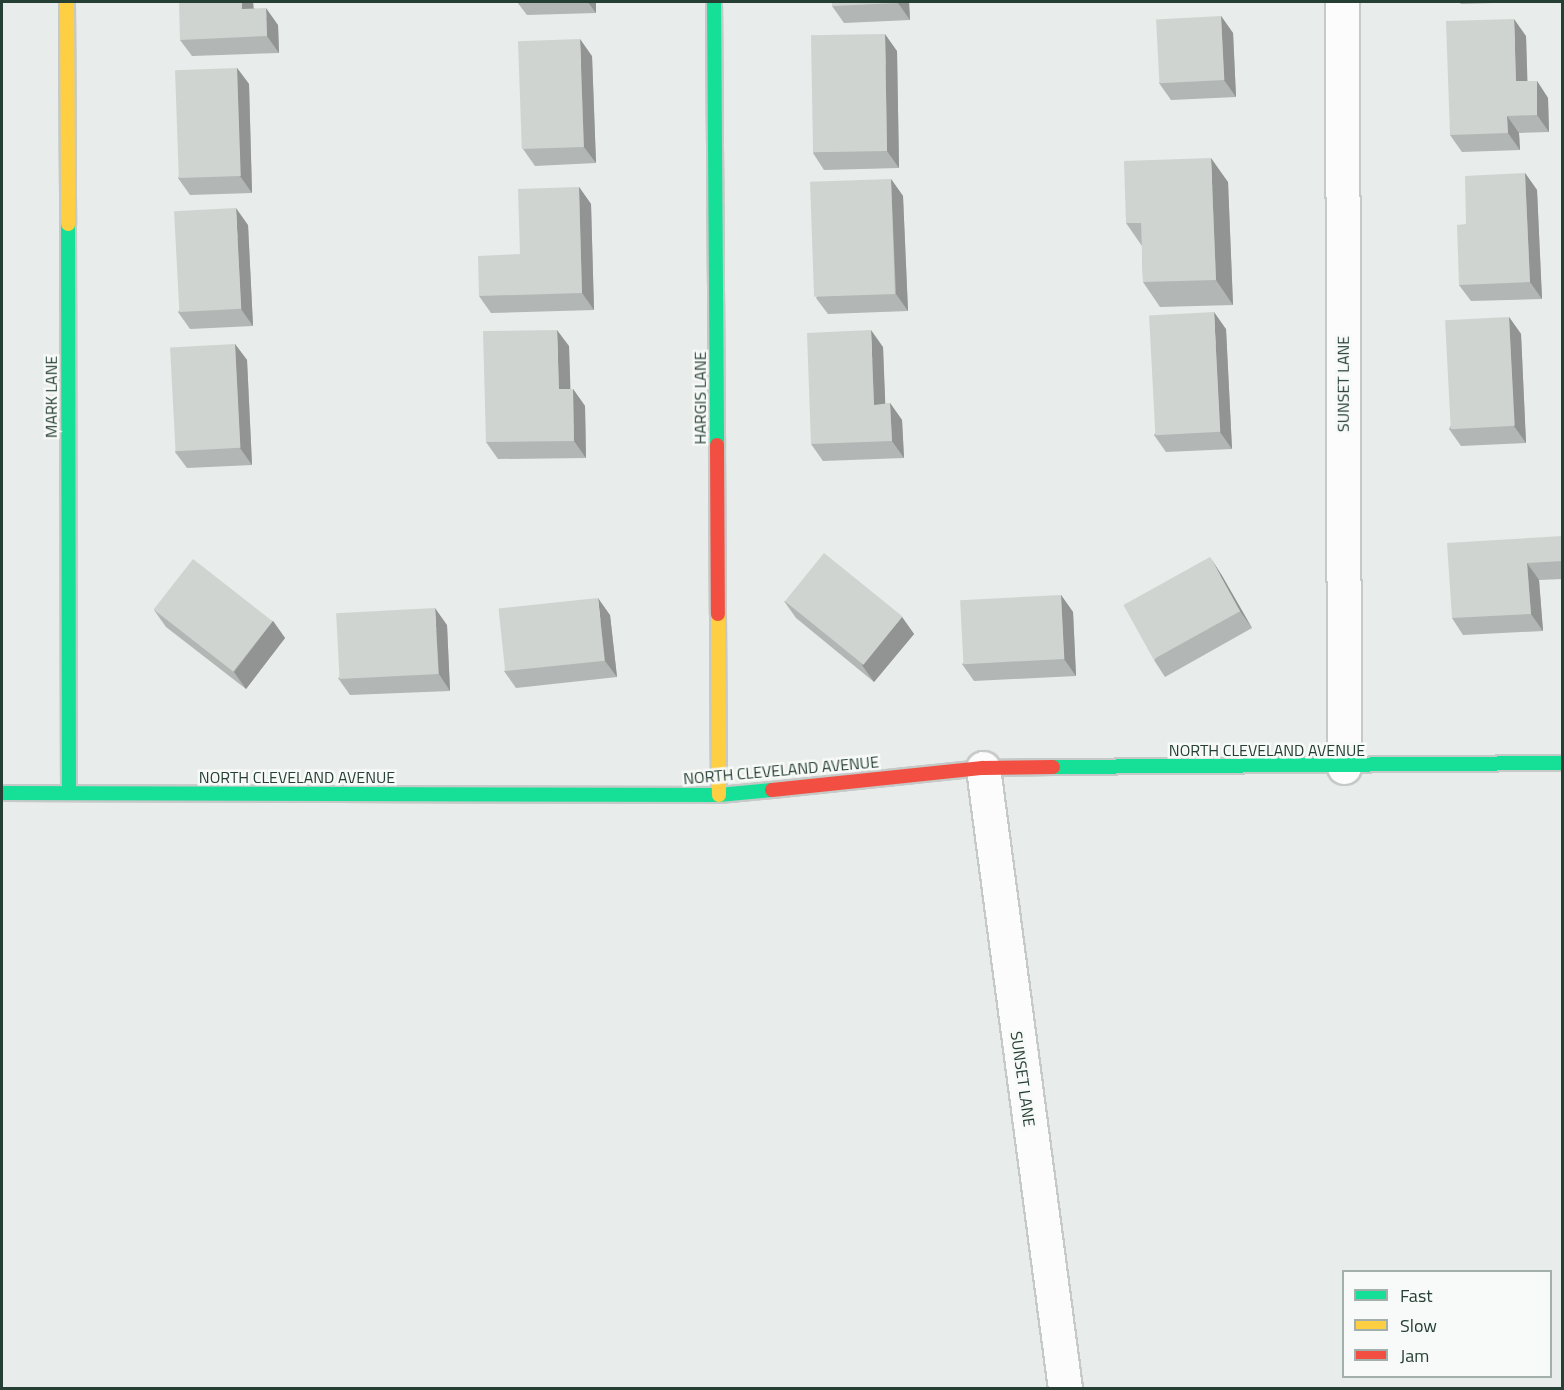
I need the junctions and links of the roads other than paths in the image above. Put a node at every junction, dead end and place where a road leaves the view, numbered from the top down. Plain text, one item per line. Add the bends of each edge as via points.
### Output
1 (67, 2) edge
2 (714, 2) edge
3 (1342, 2) edge
4 (1563, 763) edge
5 (1344, 767) junction
6 (983, 768) junction
7 (69, 792) junction
8 (2, 793) edge
9 (719, 795) junction
10 (1065, 1389) edge

1 - 7 street, MARK LANE
2 - 9 street, HARGIS LANE
3 - 5 street, SUNSET LANE
4 - 5 street, NORTH CLEVELAND AVENUE
5 - 6 street, NORTH CLEVELAND AVENUE
6 - 9 street, NORTH CLEVELAND AVENUE
6 - 10 street, SUNSET LANE
7 - 8 street, NORTH CLEVELAND AVENUE
7 - 9 street, NORTH CLEVELAND AVENUE

